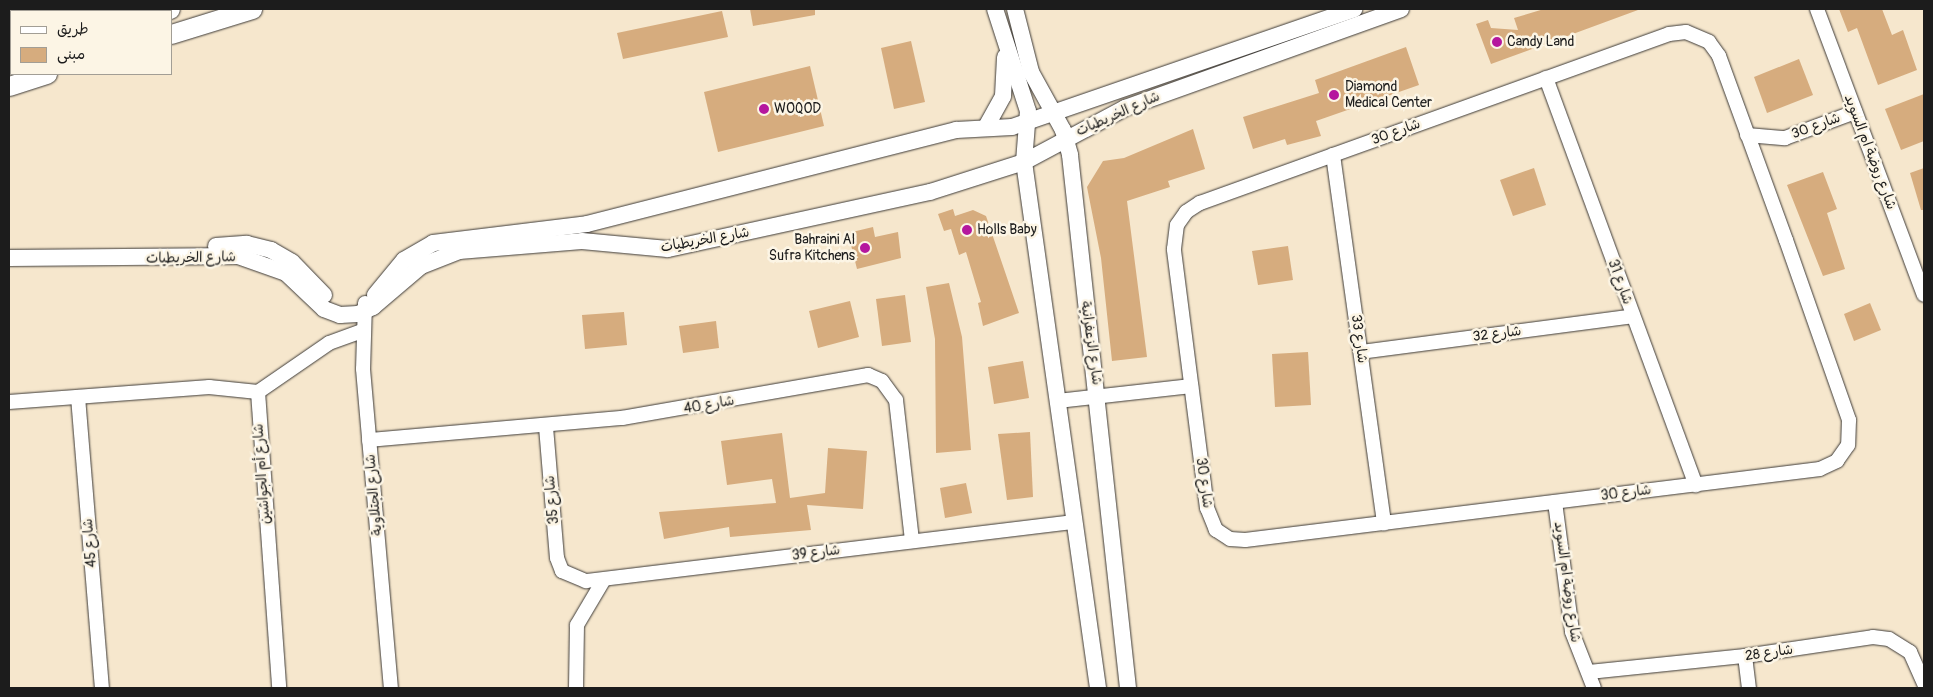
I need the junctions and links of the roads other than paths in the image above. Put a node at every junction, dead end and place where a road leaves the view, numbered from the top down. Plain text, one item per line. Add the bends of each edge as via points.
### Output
1 (252, 9) edge
2 (995, 9) edge
3 (1014, 9) edge
4 (1354, 9) edge
5 (1401, 9) edge
6 (1817, 9) edge
7 (172, 34) edge
8 (1007, 43) junction
9 (44, 75) edge
10 (1546, 78) junction
11 (9, 86) edge
12 (1052, 111) junction
13 (1855, 112) junction
14 (1028, 121) junction
15 (986, 127) junction
16 (1747, 135) junction
17 (1066, 138) junction
18 (1333, 155) junction
19 (1024, 162) junction
20 (608, 219) junction
21 (611, 243) junction
22 (9, 248) edge
23 (9, 258) edge
24 (289, 267) junction
25 (1924, 295) edge
26 (365, 307) junction
27 (1633, 316) junction
28 (364, 330) junction
29 (1361, 352) junction
30 (1191, 386) junction
31 (258, 392) junction
32 (78, 398) junction
33 (1099, 399) junction
34 (1058, 401) junction
35 (9, 402) edge
36 (546, 427) junction
37 (369, 440) junction
38 (1696, 485) junction
39 (1555, 502) junction
40 (1073, 522) junction
41 (1384, 523) junction
42 (912, 541) junction
43 (562, 571) joint
44 (603, 581) junction
45 (1745, 656) junction
46 (1589, 672) junction
47 (1924, 684) edge
48 (102, 688) edge
49 (279, 688) edge
50 (392, 688) edge
51 (576, 688) edge
52 (1098, 688) edge
53 (1128, 688) edge
54 (1594, 688) edge
55 (1749, 688) edge

1 - 7 main road
2 - 8 street
3 - 12 street, شارع الزعفرانية via 1031,72
4 - 12 street, شارع الخريطيات via 1089,103
5 - 17 street, شارع الخريطيات via 1125,108
6 - 13 street, شارع روضة ام السويد
8 - 14 street
8 - 15 street via 1004,96
9 - 11 main road
10 - 16 street, شارع 30 via 1669,34 1694,34 1719,56
10 - 18 street, شارع 30
10 - 27 street, شارع 31
12 - 14 street, شارع الخريطيات
12 - 17 street, شارع الزعفرانية
13 - 16 street, شارع 30 via 1785,138
13 - 25 street, شارع روضة ام السويد
14 - 15 street, شارع الخريطيات
14 - 19 street
15 - 20 street, شارع الخريطيات via 956,130
16 - 38 street, شارع 30 via 1849,420 1850,437 1837,461 1820,470
17 - 19 street, شارع الخريطيات
17 - 33 street, شارع الزعفرانية
18 - 29 street, شارع 33
18 - 30 street, شارع 30 via 1200,203 1181,218 1173,241
19 - 21 street, شارع الخريطيات via 880,205 668,249
19 - 34 street
20 - 21 street
20 - 26 street, شارع الخريطيات via 433,243 404,260
21 - 26 street, شارع الخريطيات via 567,242 446,255 421,266
22 - 24 street, شارع الخريطيات via 100,250 247,244
23 - 24 street, شارع الخريطيات via 228,255
24 - 26 street, شارع الخريطيات via 329,300 344,306
26 - 28 street, شارع الجتلاوية
27 - 29 street, شارع 32
27 - 38 street, شارع 31
28 - 31 street via 334,340
28 - 37 street, شارع الجتلاوية
29 - 41 street, شارع 33
30 - 33 street
30 - 41 street, شارع 30 via 1208,516 1222,535 1246,540
31 - 32 street via 215,387
31 - 49 street, شارع أم الجواشين
32 - 35 street
32 - 48 street, شارع 45
33 - 34 street
33 - 53 street, شارع الزعفرانية
34 - 40 street
36 - 37 street, شارع 40
36 - 42 street, شارع 40 via 691,408 860,375 876,377 896,400
36 - 43 street, شارع 35 via 557,558
37 - 50 street, شارع الجتلاوية
38 - 39 street, شارع 30
39 - 41 street, شارع 30
39 - 46 street, شارع روضة ام السويد via 1572,632
40 - 42 street, شارع 39
40 - 52 street
42 - 44 street, شارع 39
43 - 44 street, شارع 39 via 586,581
44 - 51 street via 580,617 574,658
45 - 46 street, شارع 28
45 - 47 street, شارع 28 via 1881,637 1910,652
45 - 55 street
46 - 54 street, شارع روضة ام السويد

